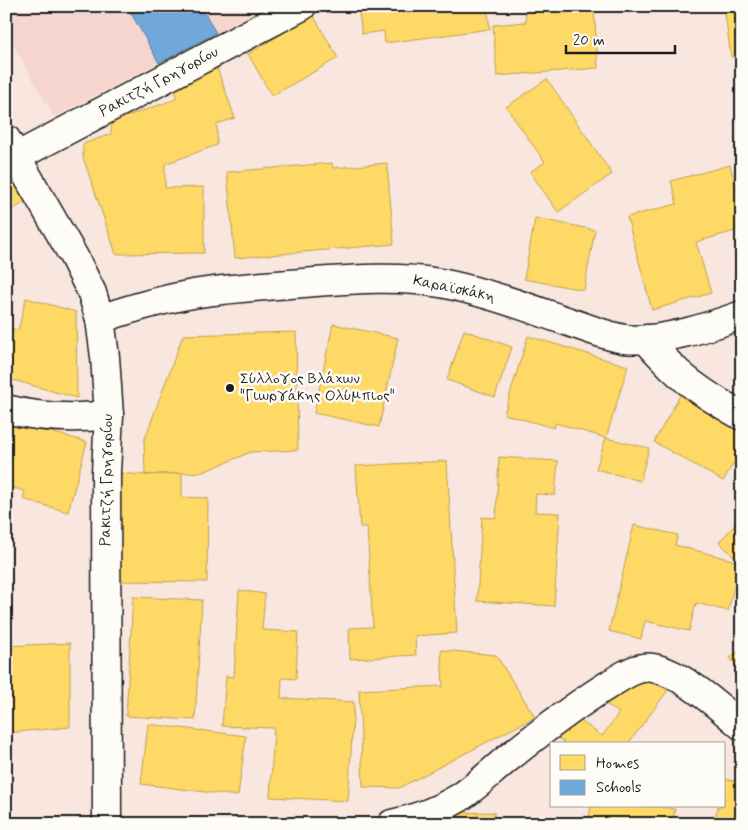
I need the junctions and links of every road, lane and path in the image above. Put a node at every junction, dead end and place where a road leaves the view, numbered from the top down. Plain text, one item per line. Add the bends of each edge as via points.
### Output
1 (302, 6) edge
2 (11, 148) edge
3 (742, 315) edge
4 (100, 319) junction
5 (646, 339) junction
6 (6, 409) edge
7 (109, 415) junction
8 (742, 416) edge
9 (742, 726) edge
10 (107, 824) edge
11 (392, 824) edge

1 - 2 street, Ρακιτζή Γρηγορίου
2 - 4 street, Ρακιτζή Γρηγορίου via 74,257 92,293
3 - 5 street, Καραϊσκάκη via 706,327
4 - 5 street, Καραϊσκάκη via 128,309 206,292 283,284 403,278 476,292 616,337
4 - 7 street, Ρακιτζή Γρηγορίου
5 - 8 street via 688,381
6 - 7 street via 72,418
7 - 10 street, Ρακιτζή Γρηγορίου via 106,482
9 - 11 street via 674,676 653,668 635,670 536,735 460,797 417,817

